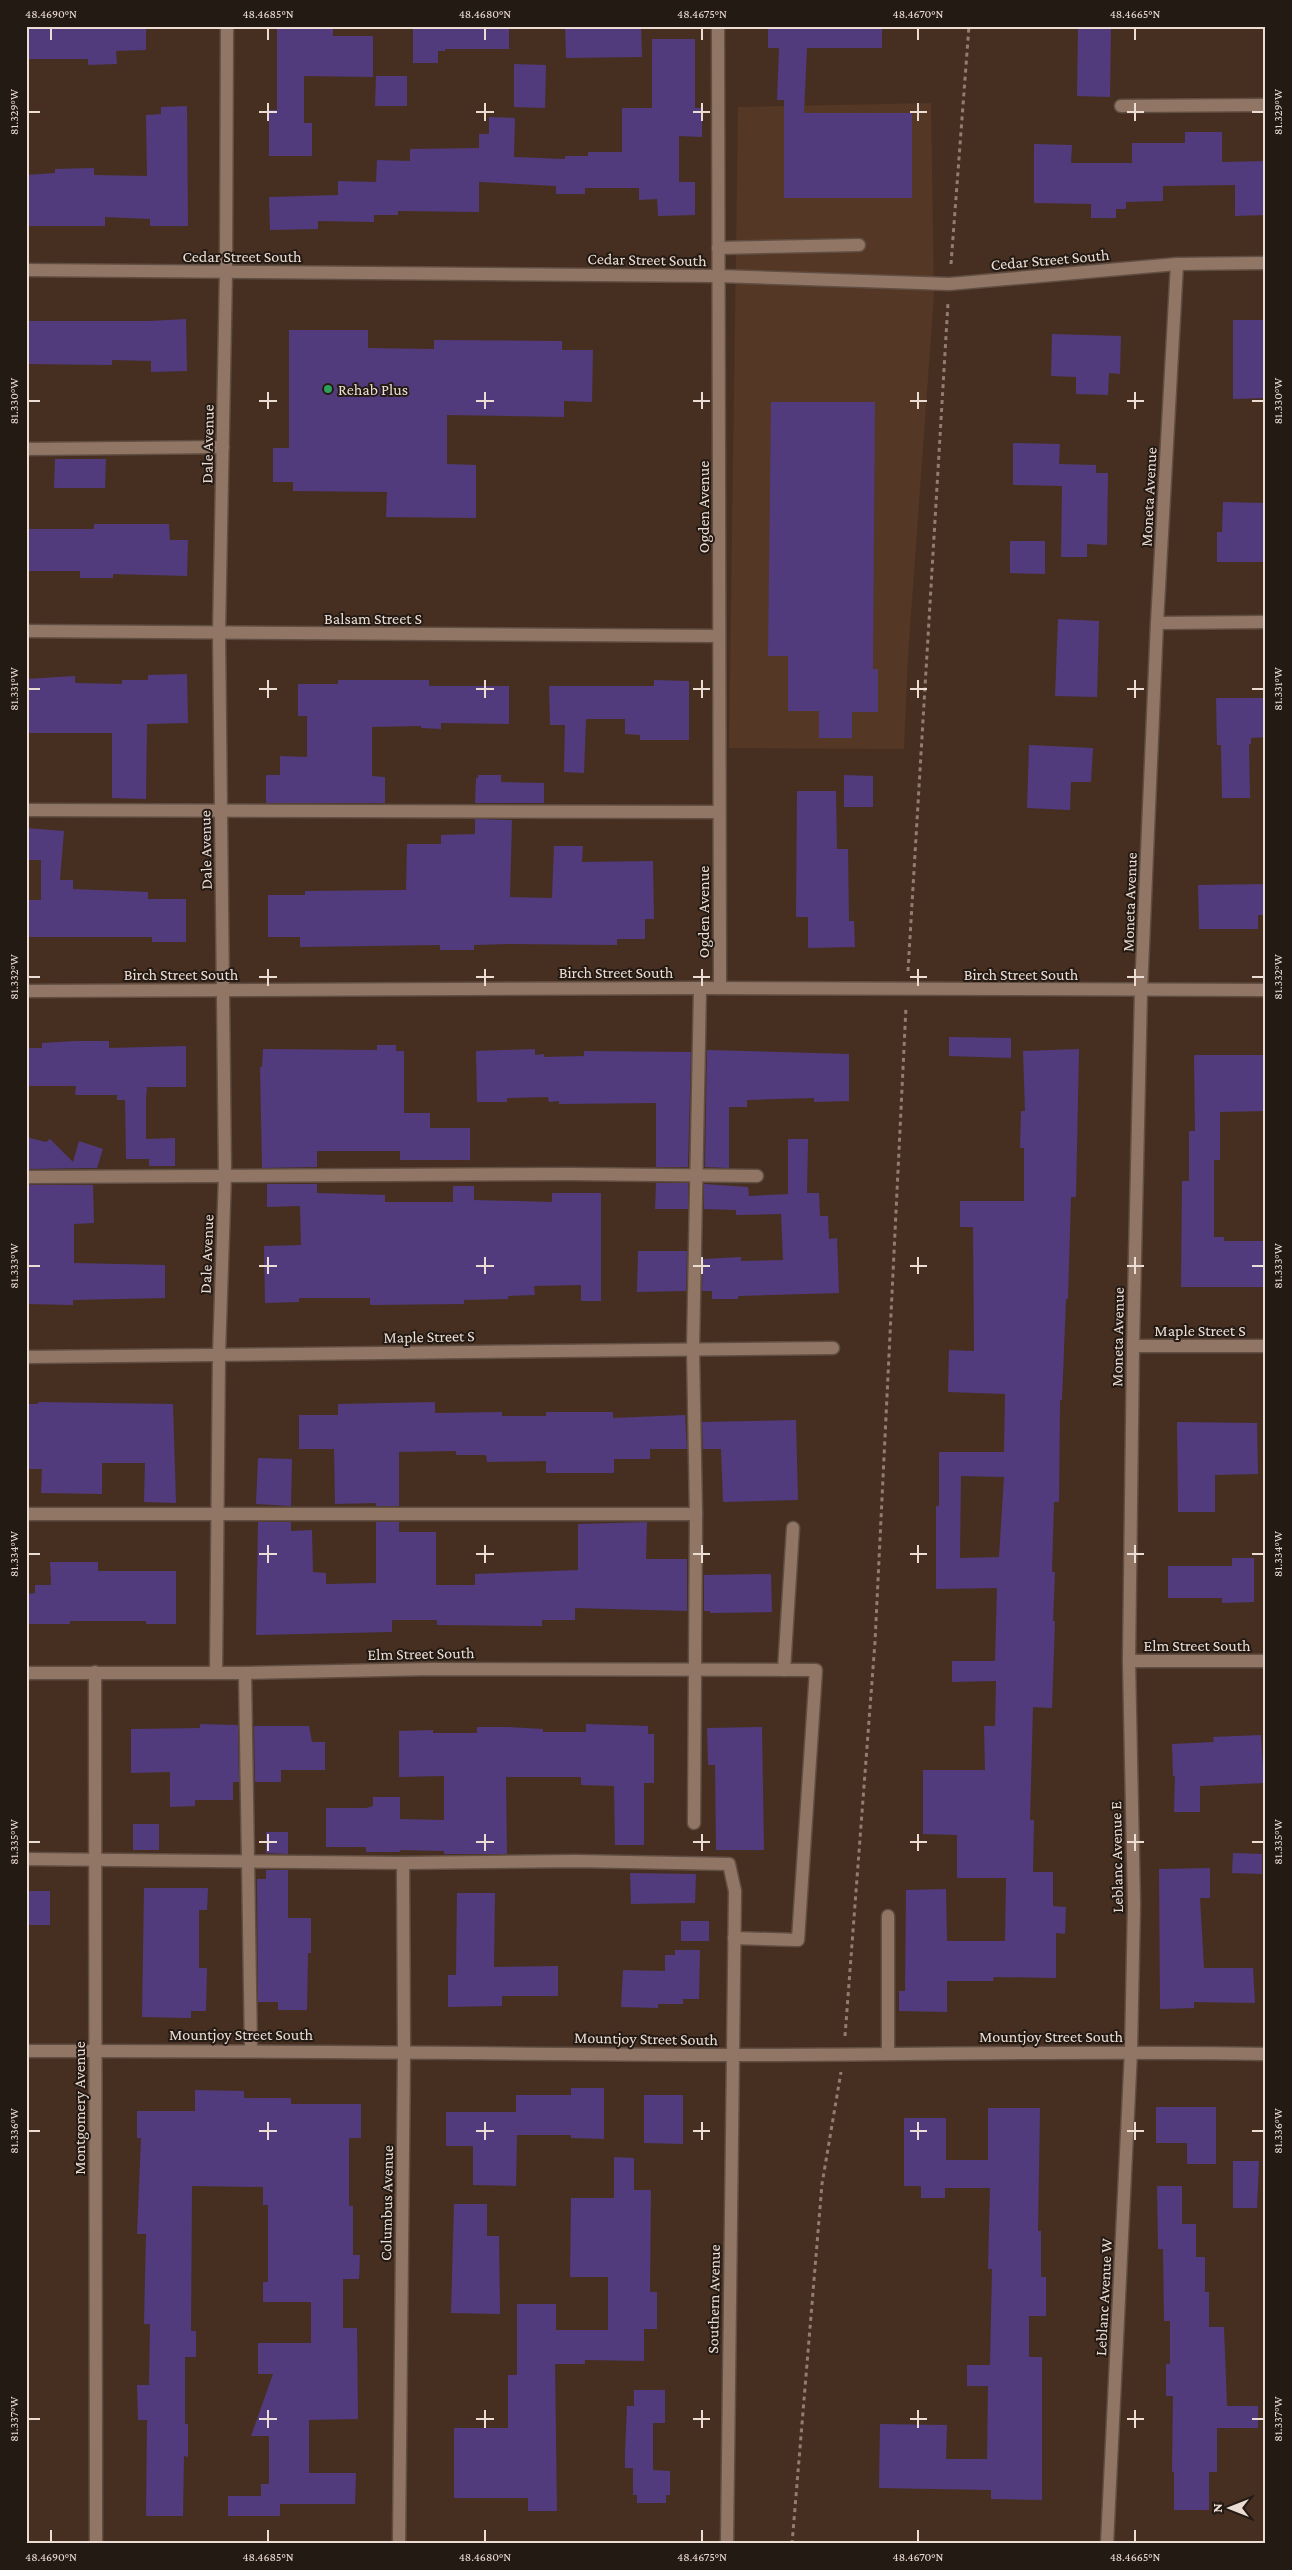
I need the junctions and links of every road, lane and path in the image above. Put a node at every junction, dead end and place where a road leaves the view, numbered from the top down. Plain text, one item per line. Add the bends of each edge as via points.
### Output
1 (227, 26) edge
2 (718, 26) edge
3 (969, 26) edge
4 (1266, 105) edge
5 (1121, 106) dead end
6 (859, 246) dead end
7 (718, 248) junction
8 (1266, 263) edge
9 (1177, 264) junction
10 (26, 270) edge
11 (226, 272) junction
12 (718, 276) junction
13 (949, 284) junction
14 (223, 447) junction
15 (26, 449) edge
16 (1266, 622) edge
17 (1157, 623) junction
18 (26, 631) edge
19 (219, 633) junction
20 (719, 636) junction
21 (26, 810) edge
22 (221, 811) junction
23 (719, 812) junction
24 (700, 988) junction
25 (720, 988) junction
26 (223, 990) junction
27 (907, 990) junction
28 (1266, 990) edge
29 (26, 991) edge
30 (1141, 991) junction
31 (225, 1175) junction
32 (696, 1176) junction
33 (757, 1176) dead end
34 (26, 1178) edge
35 (1133, 1346) junction
36 (1266, 1346) edge
37 (833, 1348) dead end
38 (693, 1349) junction
39 (219, 1354) junction
40 (26, 1357) edge
41 (219, 1513) junction
42 (26, 1514) edge
43 (696, 1514) junction
44 (793, 1528) dead end
45 (1129, 1661) junction
46 (1266, 1661) edge
47 (696, 1670) junction
48 (784, 1670) junction
49 (94, 1672) junction
50 (26, 1673) edge
51 (216, 1673) junction
52 (246, 1674) junction
53 (694, 1823) dead end
54 (26, 1859) edge
55 (96, 1859) junction
56 (248, 1861) junction
57 (403, 1863) junction
58 (888, 1916) dead end
59 (734, 1938) junction
60 (251, 2050) junction
61 (26, 2051) edge
62 (95, 2051) junction
63 (404, 2051) junction
64 (1131, 2051) junction
65 (888, 2053) junction
66 (844, 2054) junction
67 (1266, 2054) edge
68 (732, 2055) junction
69 (96, 2544) edge
70 (399, 2544) edge
71 (727, 2544) edge
72 (792, 2544) edge
73 (1107, 2544) edge

1 - 11 street, Dale Avenue
2 - 7 street, Ogden Avenue
3 - 13 path
4 - 5 street
6 - 7 street
7 - 12 street, Ogden Avenue
8 - 9 street, Cedar Street South
9 - 13 street, Cedar Street South
9 - 17 street, Moneta Avenue
10 - 11 street, Cedar Street South
11 - 12 street, Cedar Street South
11 - 14 street, Dale Avenue
12 - 13 street, Cedar Street South
12 - 20 street, Ogden Avenue
13 - 27 path
14 - 15 street
14 - 19 street, Dale Avenue
16 - 17 street
17 - 30 street, Moneta Avenue
18 - 19 street, Balsam Street S
19 - 20 street, Balsam Street S
19 - 22 street, Dale Avenue
20 - 23 street, Ogden Avenue
21 - 22 street
22 - 23 street
22 - 26 street, Dale Avenue
23 - 25 street, Ogden Avenue
24 - 25 street, Birch Street South
24 - 26 street, Birch Street South
24 - 32 street
25 - 27 street, Birch Street South
26 - 29 street, Birch Street South
26 - 31 street, Dale Avenue
27 - 30 street, Birch Street South
27 - 66 path via 875,1642
28 - 30 street, Birch Street South
30 - 35 street, Moneta Avenue
31 - 32 street
31 - 34 street
31 - 39 street, Dale Avenue
32 - 33 street
32 - 38 street
35 - 36 street, Maple Street S
35 - 45 street, Moneta Avenue
37 - 38 street, Maple Street S
38 - 39 street, Maple Street S
38 - 43 street
39 - 40 street, Maple Street S
39 - 41 street, Dale Avenue
41 - 42 street
41 - 43 street
41 - 51 street, Dale Avenue
43 - 47 street
44 - 48 street
45 - 46 street, Elm Street South
45 - 64 street, Leblanc Avenue E via 1134,1905
47 - 48 street, Elm Street South
47 - 52 street, Elm Street South via 433,1668
47 - 53 street
48 - 59 street, Elm Street South via 816,1670 798,1940
49 - 50 street, Elm Street South
49 - 51 street, Elm Street South
49 - 55 street, Montgomery Avenue
51 - 52 street, Elm Street South
52 - 56 street
54 - 55 street
55 - 56 street
55 - 62 street, Montgomery Avenue
56 - 57 street
56 - 60 street
57 - 59 street, Southern Avenue via 576,1861 729,1864 735,1891
57 - 63 street, Columbus Avenue
58 - 65 street
59 - 68 street, Southern Avenue
60 - 62 street, Mountjoy Street South
60 - 63 street, Mountjoy Street South
61 - 62 street, Mountjoy Street South
62 - 69 street, Montgomery Avenue
63 - 68 street, Mountjoy Street South
63 - 70 street, Columbus Avenue
64 - 65 street, Mountjoy Street South
64 - 67 street, Mountjoy Street South
64 - 73 street, Leblanc Avenue W
65 - 66 street, Mountjoy Street South
66 - 68 street, Mountjoy Street South
66 - 72 path via 822,2184
68 - 71 street, Southern Avenue

